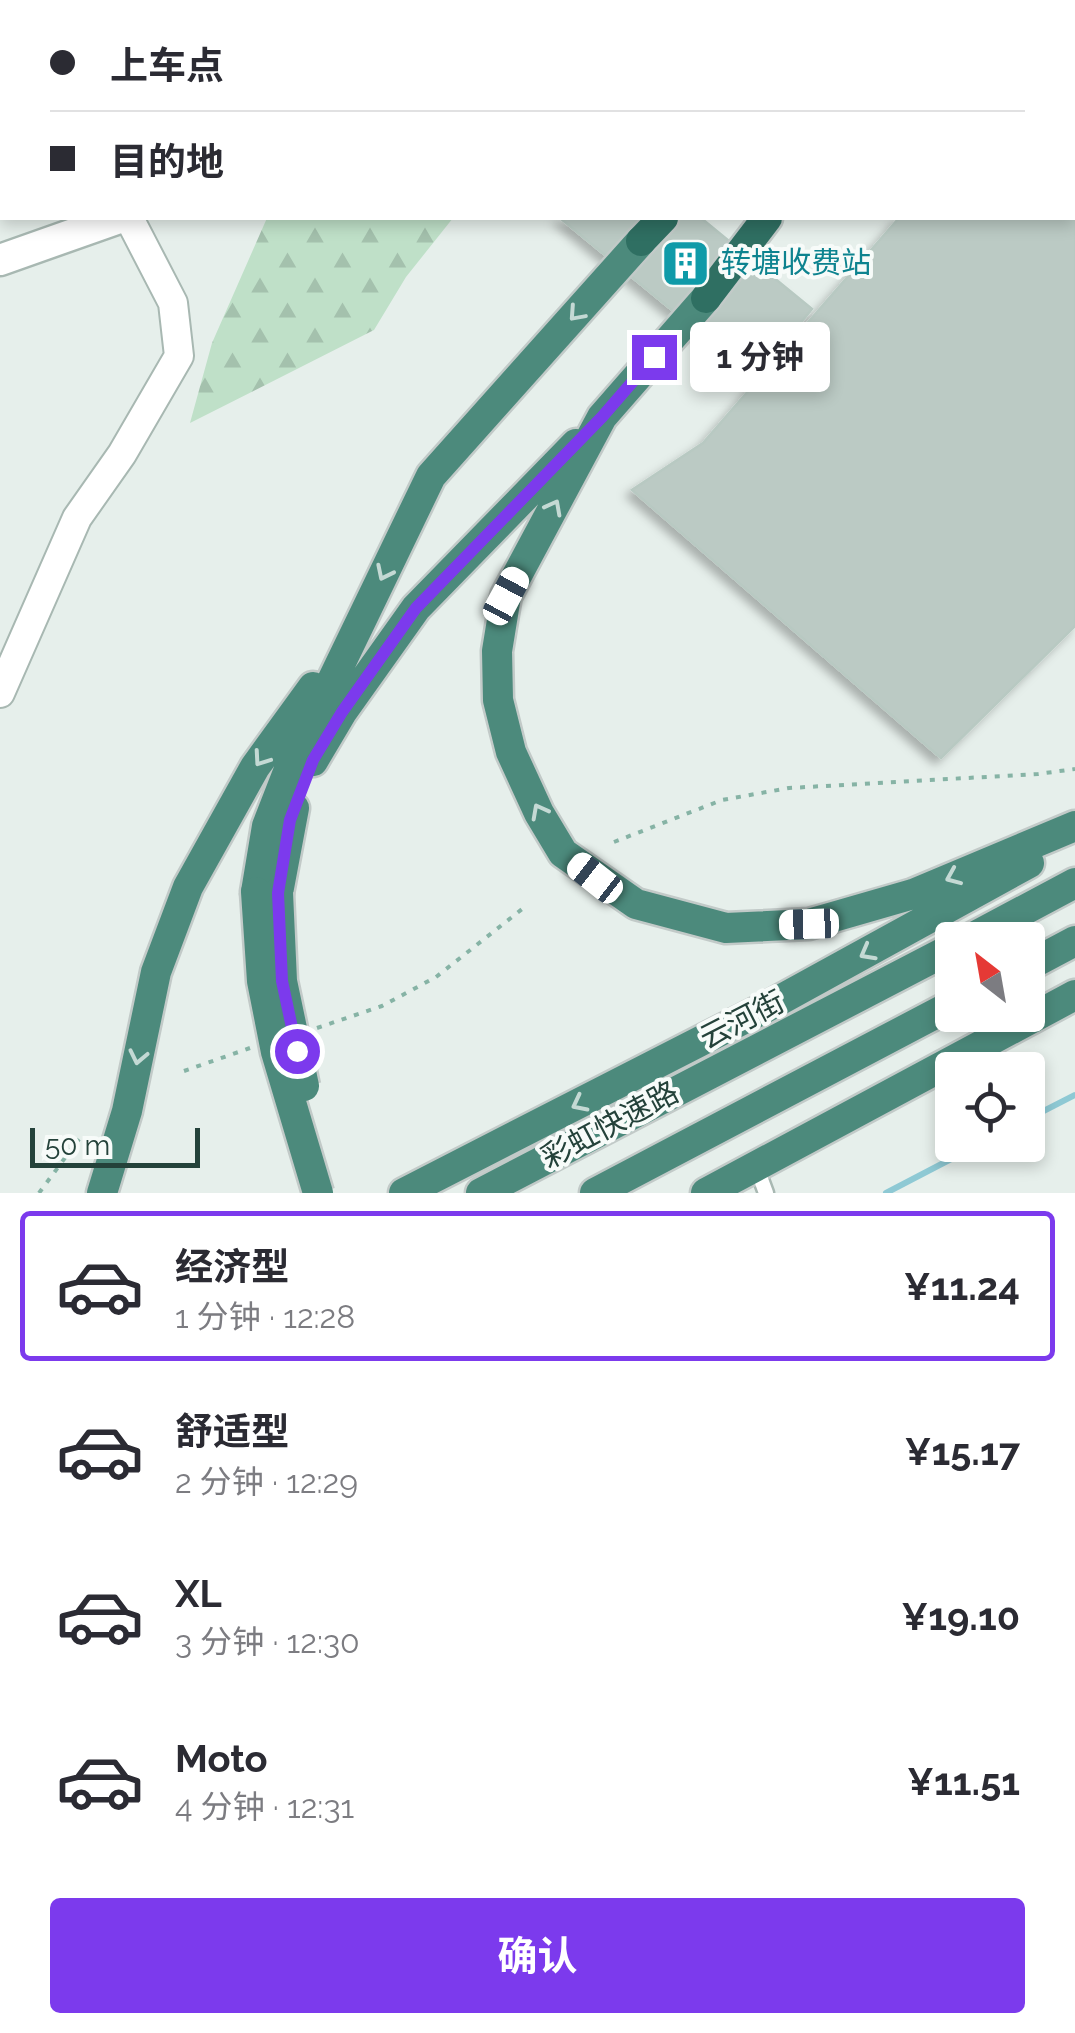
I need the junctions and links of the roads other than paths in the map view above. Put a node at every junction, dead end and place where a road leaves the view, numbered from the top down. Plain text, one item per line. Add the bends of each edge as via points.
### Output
1 (113, 220) edge
2 (130, 220) edge
3 (661, 220) edge
4 (766, 220) edge
5 (0, 260) edge
6 (602, 417) junction
7 (359, 624) junction
8 (0, 693) edge
9 (1075, 826) edge
10 (1075, 838) edge
11 (1075, 882) edge
12 (267, 893) junction
13 (1001, 922) edge
14 (1075, 940) edge
15 (935, 957) edge
16 (1045, 957) edge
17 (1075, 994) edge
18 (935, 1015) edge
19 (761, 1179) edge
20 (102, 1193) edge
21 (318, 1193) edge
22 (340, 1193) edge
23 (404, 1193) edge
24 (481, 1193) edge
25 (595, 1193) edge
26 (706, 1193) edge

1 - 5 street
2 - 8 street via 173,303 179,356 77,518
3 -> 7 highway via 430,476
4 - 6 highway
9 -> 6 highway via 913,894 809,924 726,928 636,904 563,853 512,752 498,700 497,651 506,596
6 - 12 highway via 416,608 342,712 313,760
7 - 12 highway via 268,826
7 -> 20 highway via 255,768 188,887 156,972
10 -> 23 highway, 云河街 via 771,1006
11 - 13 highway
12 - 21 highway, bridge via 262,981
12 - 22 highway, bridge via 304,1086
14 - 16 highway
15 - 24 highway, 彩虹快速路
17 - 19 highway
18 - 25 highway, 彩虹快速路
19 - 26 highway

